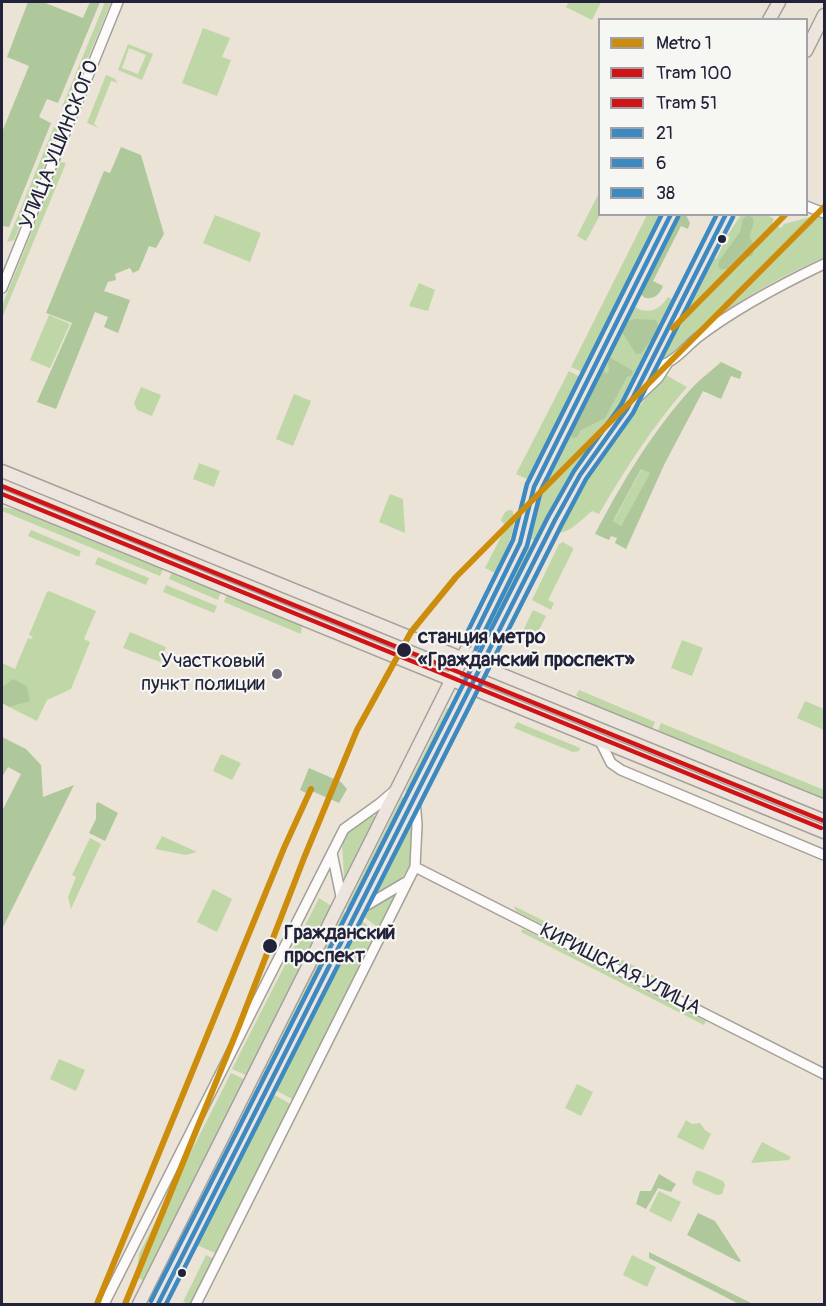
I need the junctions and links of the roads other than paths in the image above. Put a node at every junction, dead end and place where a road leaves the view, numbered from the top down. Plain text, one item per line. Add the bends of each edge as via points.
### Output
1 (118, 2) edge
2 (779, 2) edge
3 (825, 15) edge
4 (771, 18) edge
5 (808, 49) edge
6 (808, 206) edge
7 (825, 213) edge
8 (669, 216) edge
9 (725, 216) edge
10 (825, 264) edge
11 (2, 288) edge
12 (652, 360) junction
13 (668, 362) junction
14 (627, 409) junction
15 (2, 471) edge
16 (2, 496) edge
17 (520, 543) junction
18 (540, 552) junction
19 (462, 658) junction
20 (482, 666) junction
21 (452, 679) junction
22 (472, 687) junction
23 (598, 739) junction
24 (395, 791) junction
25 (415, 799) junction
26 (825, 806) edge
27 (825, 832) edge
28 (332, 853) junction
29 (825, 855) edge
30 (415, 867) junction
31 (407, 882) junction
32 (342, 901) junction
33 (357, 911) junction
34 (825, 1074) edge
35 (104, 1305) edge
36 (139, 1305) edge
37 (158, 1305) edge
38 (196, 1305) edge

1 - 11 street, УЛИЦА УШИНСКОГО
2 - 4 main road
3 - 5 main road
6 - 7 street
8 - 17 main road via 534,487
9 - 12 main road
10 - 13 street via 730,314
12 - 13 street via 660,367
12 - 14 main road
13 - 14 street
14 - 18 main road via 580,475
15 - 19 main road
16 - 21 main road
17 - 18 main road via 532,543
17 - 19 main road
18 - 20 main road
19 - 20 main road
19 - 21 main road
20 - 22 main road
20 - 26 main road
21 - 22 main road
21 - 24 main road
22 - 23 main road
22 - 25 main road
23 - 27 main road
23 - 29 street via 611,762 621,770
24 - 28 street via 344,829
24 - 32 main road
25 - 30 street
25 - 33 main road
28 - 32 street
28 - 35 street
30 - 31 street
30 - 34 street, КИРИШСКАЯ УЛИЦА
31 - 33 street
31 - 38 street
32 - 36 main road
33 - 37 main road

